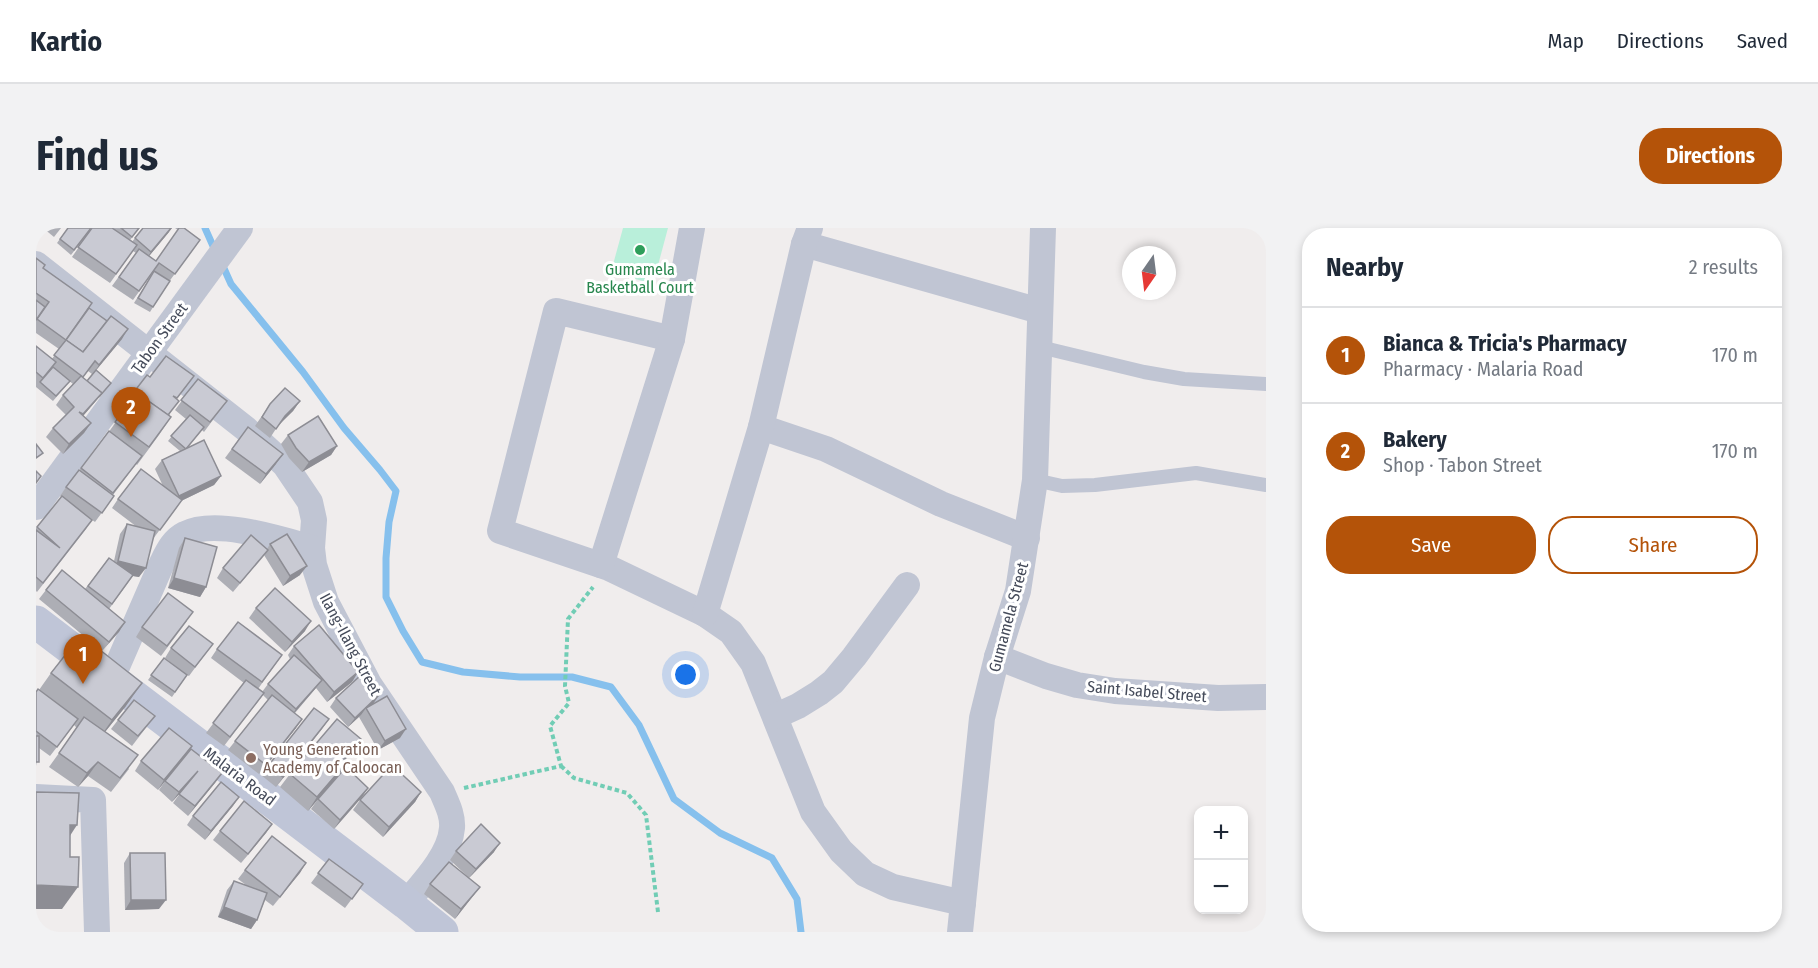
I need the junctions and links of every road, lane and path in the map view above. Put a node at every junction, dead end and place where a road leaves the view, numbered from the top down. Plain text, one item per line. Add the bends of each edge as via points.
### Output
1 (240, 228) edge
2 (692, 228) edge
3 (1043, 228) edge
4 (807, 236) edge
5 (36, 264) edge
6 (1040, 311) junction
7 (672, 339) junction
8 (1040, 347) junction
9 (149, 351) junction
10 (1266, 384) edge
11 (761, 427) junction
12 (1035, 480) junction
13 (1266, 485) edge
14 (36, 507) edge
15 (1027, 538) junction
16 (312, 548) junction
17 (605, 567) junction
18 (907, 585) dead end
19 (705, 614) junction
20 (36, 622) edge
21 (997, 657) junction
22 (112, 678) junction
23 (1266, 697) edge
24 (776, 716) junction
25 (561, 766) junction
26 (442, 792) junction
27 (36, 797) edge
28 (406, 903) junction
29 (963, 903) junction
30 (658, 912) dead end
31 (97, 932) edge
32 (442, 932) edge
33 (960, 932) edge

1 - 9 street, Tabon Street
2 - 7 street
3 - 6 street, Gumamela Street
4 - 6 street
4 - 11 street
5 - 9 street, Ilang-Ilang Street
6 - 8 street, Gumamela Street
7 - 17 street
7 - 17 street via 556,311 500,531
8 - 10 lane via 1184,379
8 - 12 street, Gumamela Street
9 - 14 street, Tabon Street
9 - 16 street, Ilang-Ilang Street via 285,465 310,502 314,520
11 - 15 street via 826,450 941,504
11 - 19 street
12 - 13 lane via 1062,486 1095,485 1196,473
12 - 15 street, Gumamela Street
15 - 21 street, Gumamela Street via 1018,591
16 - 22 street via 225,528 185,534 171,546 162,562
16 - 26 street, Ilang-Ilang Street via 326,602 369,684
17 - 19 street
17 - 25 path via 568,619 569,703 550,726
18 - 24 street via 833,682
19 - 24 street via 731,632 753,663
20 - 22 main road, Malaria Road
21 - 23 street, Saint Isabel Street via 1077,685 1115,691
21 - 29 street, Gumamela Street via 982,718
22 - 28 main road, Malaria Road
24 - 29 street via 813,812 841,851 866,874 893,887
25 - 26 path
25 - 30 path via 574,778 627,793 646,815
26 - 28 street, Ilang-Ilang Street via 450,810 449,845
27 - 31 street via 93,800
28 - 32 main road, Malaria Road
29 - 33 street, Gumamela Street

